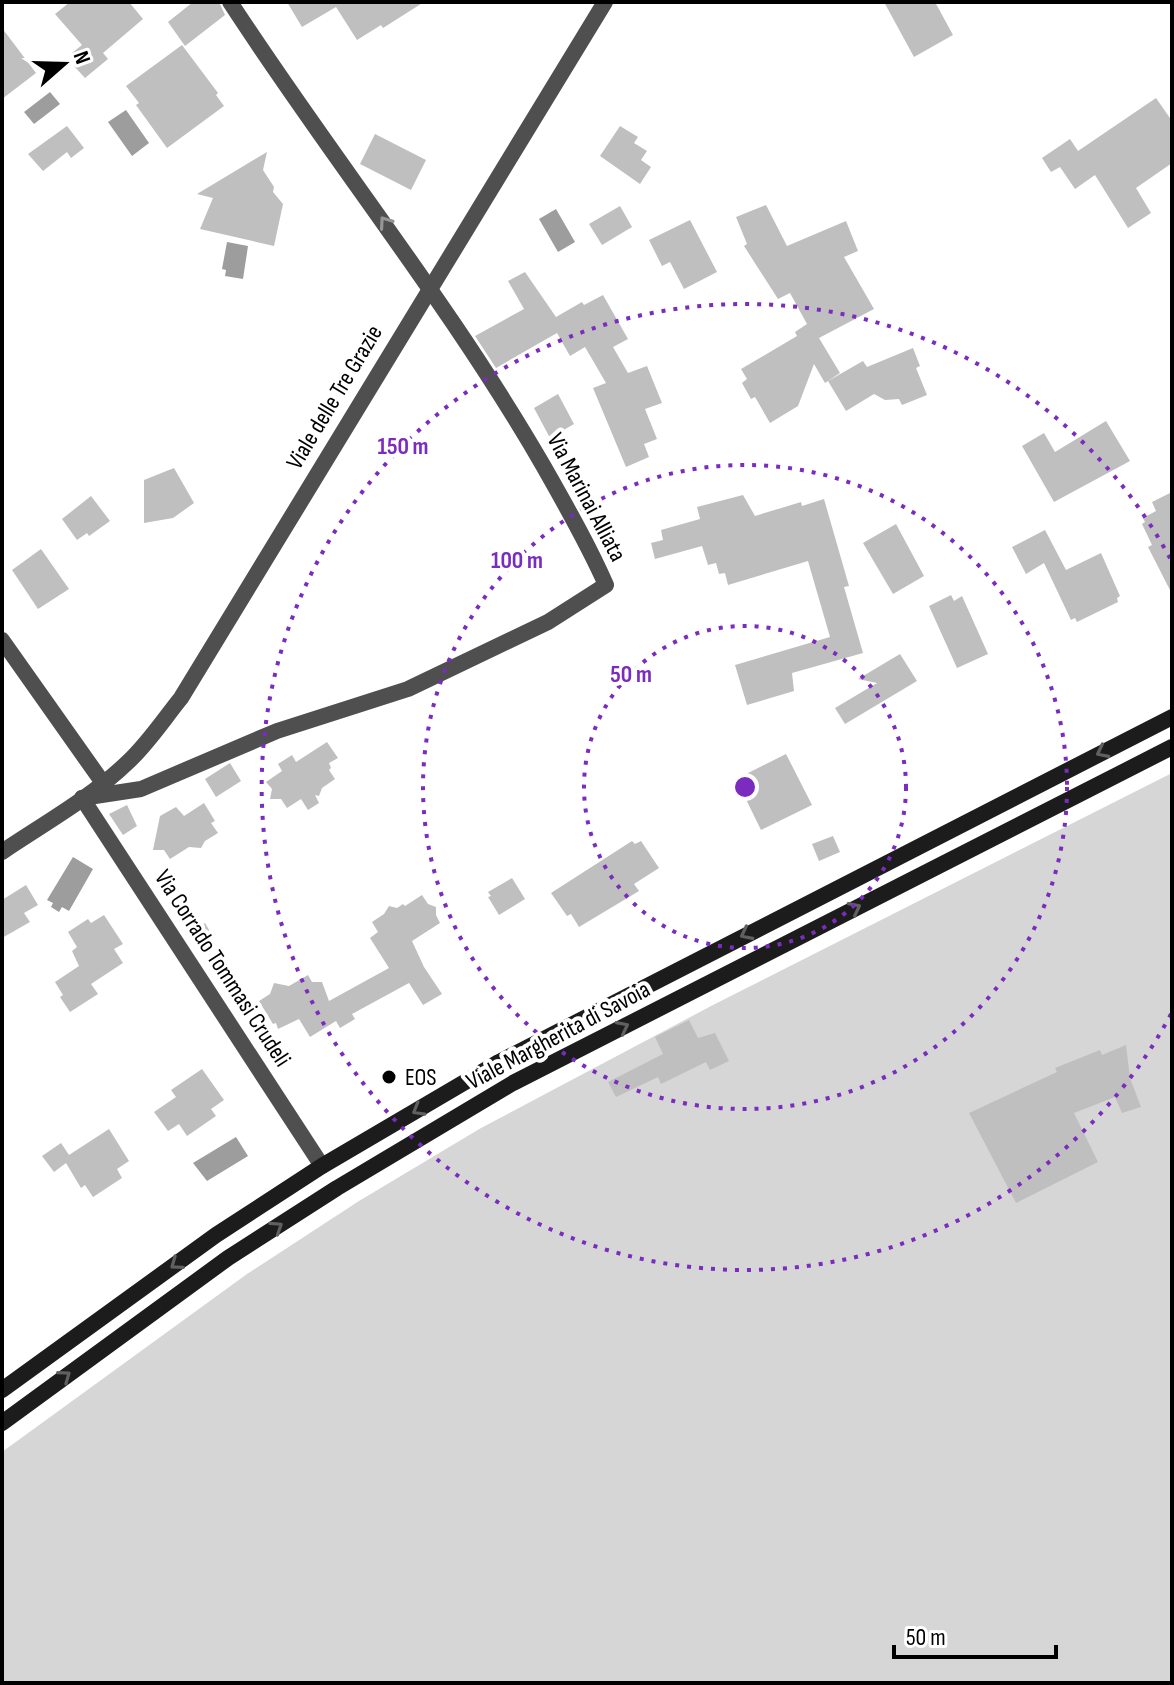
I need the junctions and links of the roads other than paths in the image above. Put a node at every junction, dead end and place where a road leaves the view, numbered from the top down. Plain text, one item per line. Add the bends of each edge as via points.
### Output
1 (230, 2) edge
2 (605, 2) edge
3 (430, 286) junction
4 (2, 640) edge
5 (1172, 717) edge
6 (1172, 747) edge
7 (103, 783) junction
8 (82, 798) junction
9 (2, 852) edge
10 (322, 1166) junction
11 (2, 1390) edge
12 (2, 1423) edge

3 -> 1 street, Via Marinai Alliata
2 - 3 street, Viale delle Tre Grazie
3 - 7 street, Viale delle Tre Grazie via 181,698 148,741
3 - 8 street, Via Marinai Alliata via 510,409 590,547 606,585 548,622 408,689 277,731 141,789
4 - 7 street
5 -> 10 street, Viale Margherita di Savoia via 499,1062
12 -> 6 street, Viale Margherita di Savoia via 228,1258 513,1083
7 - 8 street, Viale delle Tre Grazie
8 - 9 street, Via Marinai Alliata
8 - 10 street, Via Corrado Tommasi Crudeli
10 -> 11 street, Viale Margherita di Savoia via 216,1235

